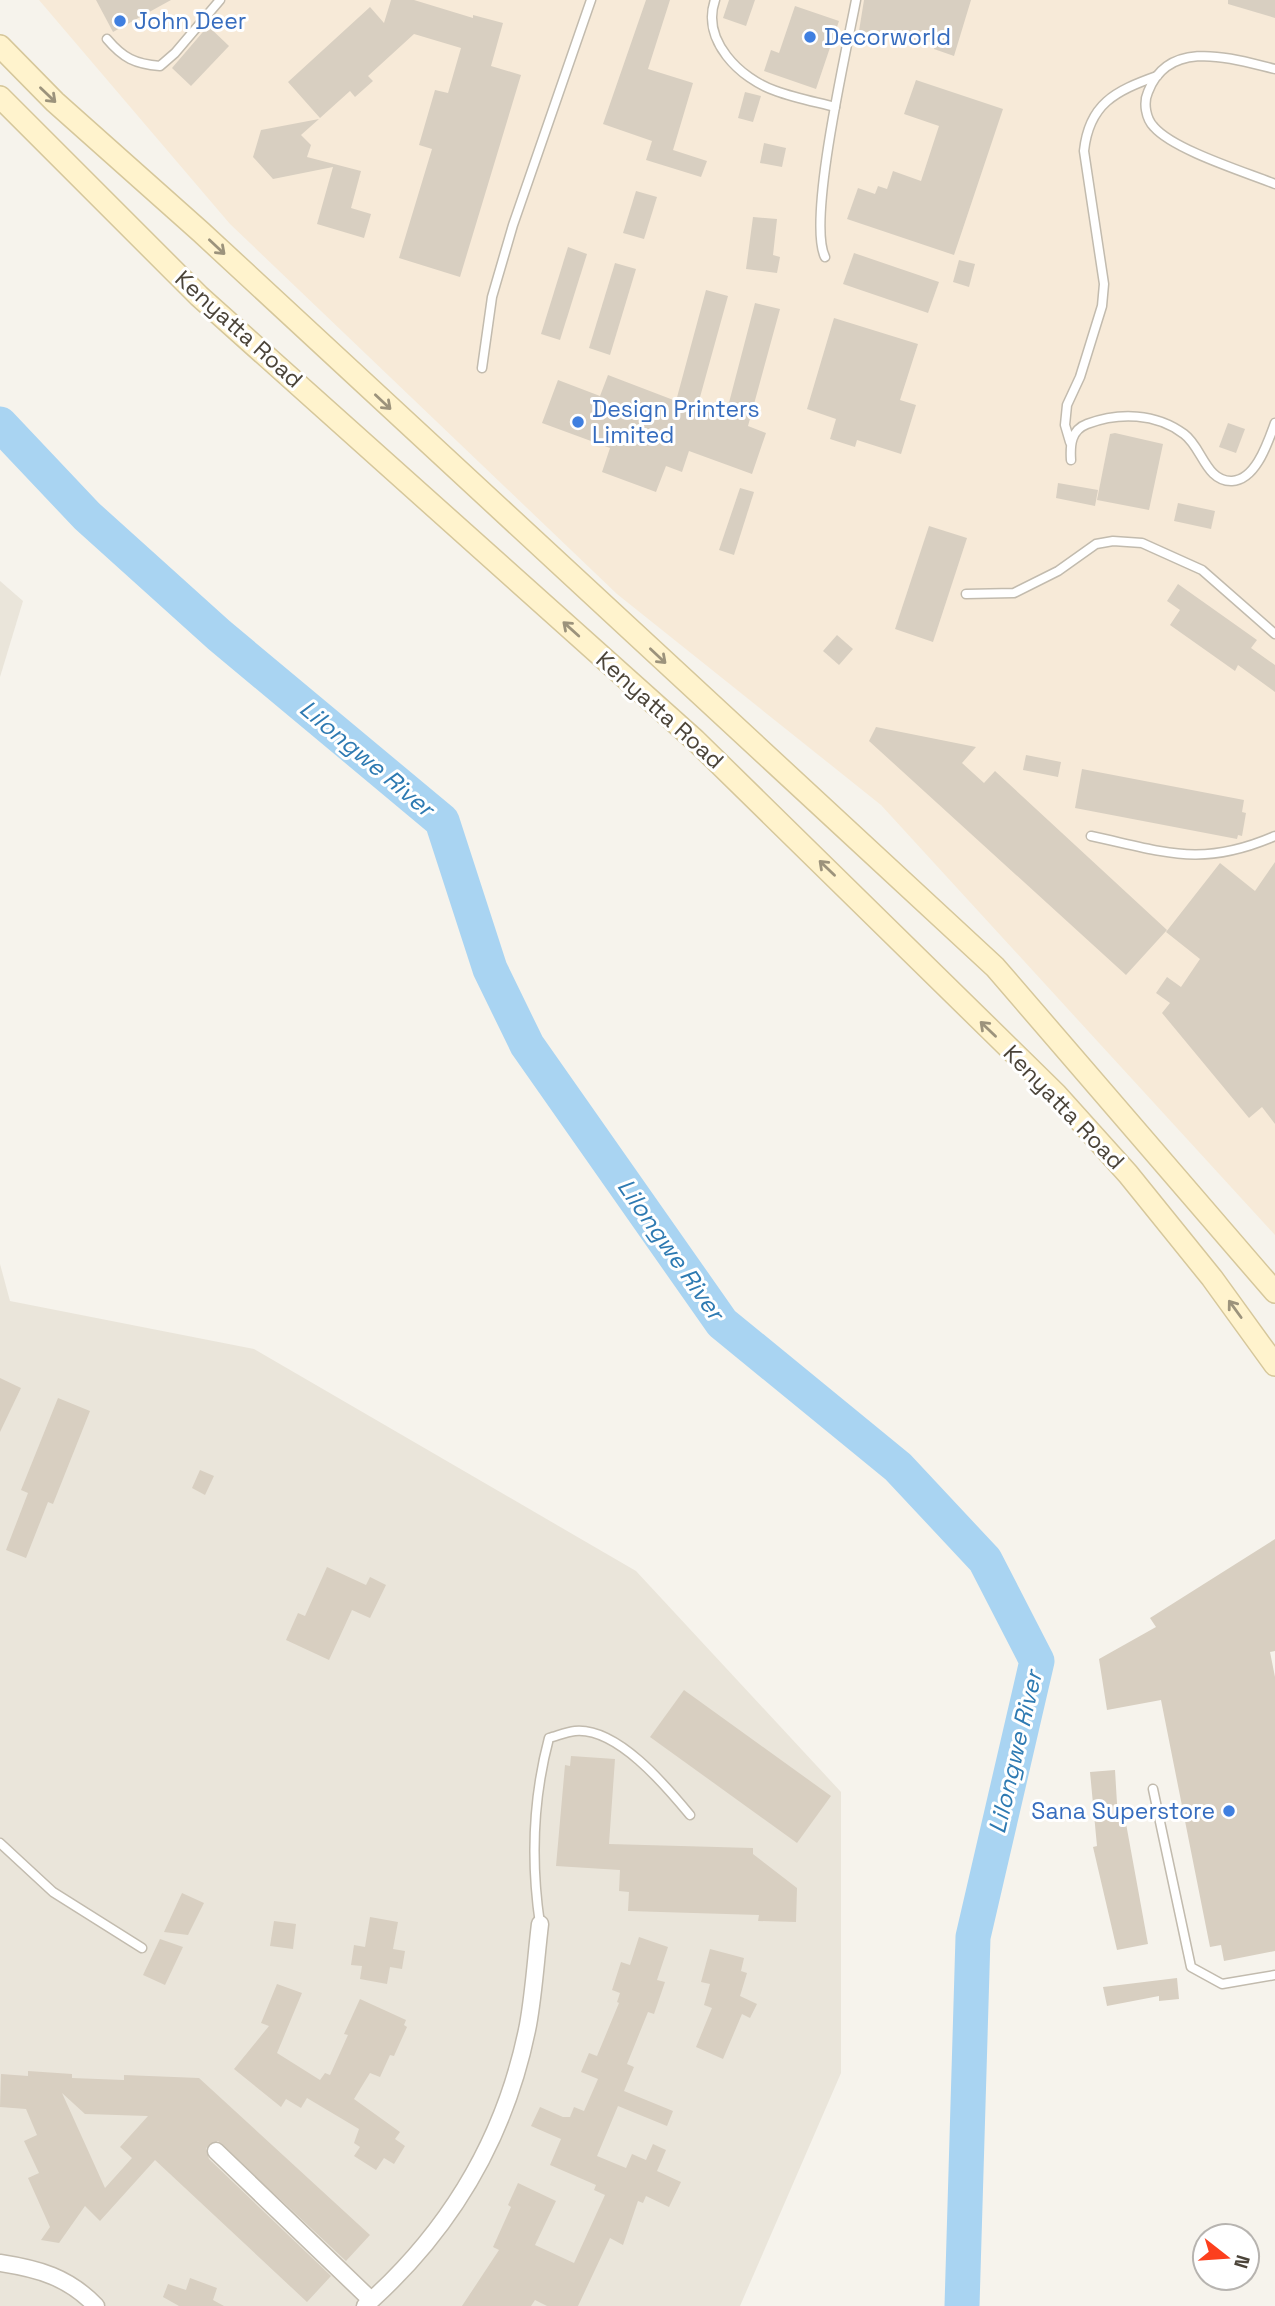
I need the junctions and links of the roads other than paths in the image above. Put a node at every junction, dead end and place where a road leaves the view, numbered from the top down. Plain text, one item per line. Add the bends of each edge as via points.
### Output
1 (220, 0) edge
2 (591, 0) edge
3 (715, 0) edge
4 (856, 0) edge
5 (107, 39) dead end
6 (0, 46) edge
7 (1275, 69) edge
8 (1157, 76) junction
9 (0, 97) edge
10 (835, 107) junction
11 (1275, 184) edge
12 (825, 257) dead end
13 (482, 368) dead end
14 (1275, 423) edge
15 (1070, 442) junction
16 (1071, 460) dead end
17 (966, 594) dead end
18 (1275, 634) edge
19 (1091, 836) dead end
20 (1275, 836) edge
21 (1275, 1292) edge
22 (1275, 1365) edge
23 (1153, 1789) dead end
24 (690, 1815) dead end
25 (0, 1843) edge
26 (540, 1924) joint
27 (142, 1948) dead end
28 (1275, 1976) edge
29 (216, 2151) dead end
30 (0, 2263) edge
31 (368, 2303) edge
32 (96, 2306) edge

1 - 5 lane via 160,66 136,64
2 - 13 lane via 513,225 492,297
3 - 10 lane via 711,26 719,47 739,68 774,91
4 - 10 lane
6 -> 21 main road, Kenyatta Road via 55,102 995,967
7 - 8 lane via 1215,55 1184,56
8 - 11 lane via 1145,108 1153,127 1172,140
8 - 15 lane via 1126,87 1096,110 1086,131 1084,151 1104,284 1084,365 1067,405 1065,425
22 -> 9 main road, Kenyatta Road via 1212,1278 1110,1154 867,906 695,740 199,296
10 - 12 lane via 818,230
14 - 15 lane via 1247,476 1231,481 1214,475 1185,434 1145,417 1102,418 1081,426
15 - 16 lane
17 - 18 lane via 1014,593 1097,544 1142,543 1202,570
19 - 20 lane via 1189,857 1241,851
23 - 28 lane via 1191,1967 1222,1984
24 - 26 lane via 662,1782 613,1741 577,1731 549,1738 537,1784
25 - 27 lane via 53,1892
26 - 31 street via 522,2051 491,2144 438,2231
29 - 31 street
30 - 32 street via 55,2275

